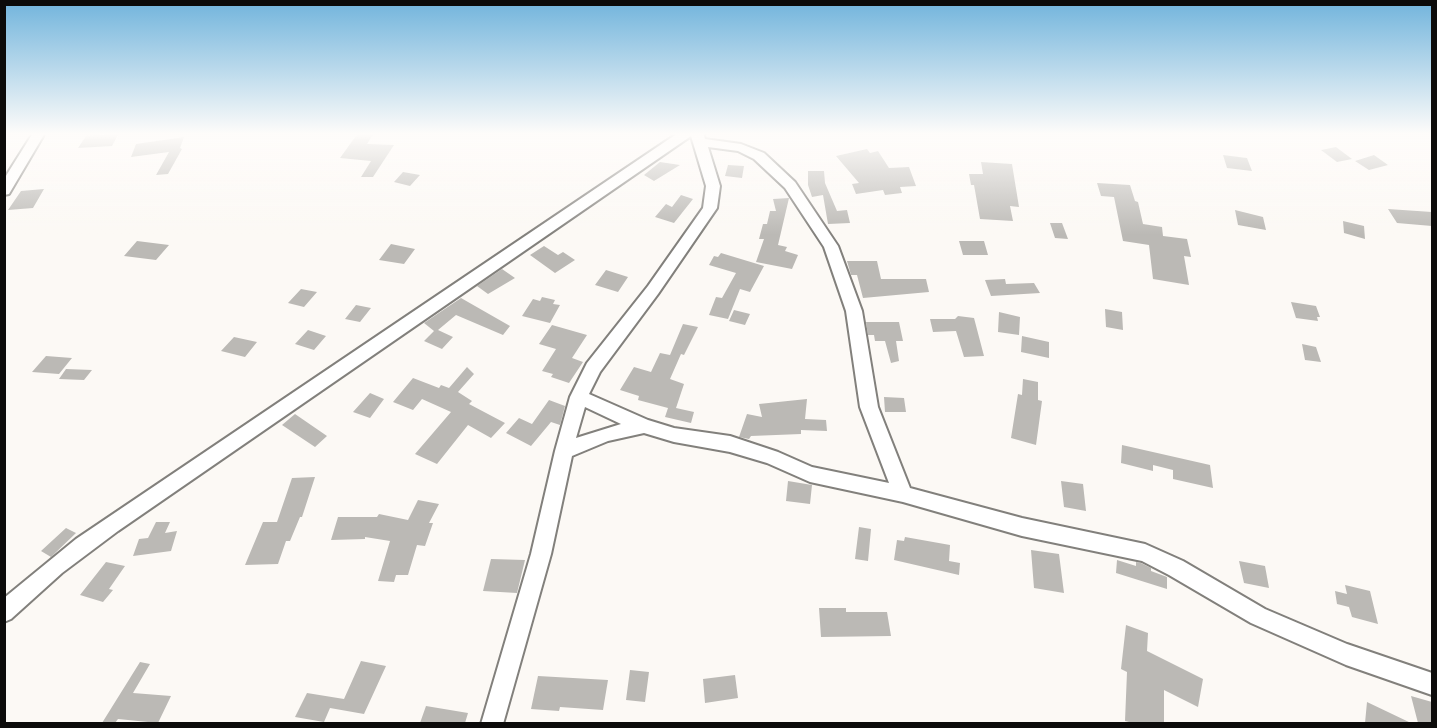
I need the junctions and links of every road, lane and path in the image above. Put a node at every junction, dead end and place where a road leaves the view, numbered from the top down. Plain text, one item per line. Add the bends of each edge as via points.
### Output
1 (18, 167) edge
2 (646, 167) edge
3 (705, 167) edge
4 (771, 167) edge
5 (4, 191) edge
6 (579, 396) junction
7 (644, 426) junction
8 (564, 452) junction
9 (903, 494) junction
10 (4, 612) edge
11 (1432, 684) edge
12 (492, 723) edge

1 - 5 street
2 - 10 street via 379,341 73,554
3 - 6 street via 712,186 710,208 592,368
4 - 9 street via 790,185 831,246 854,311 869,407
6 - 7 street
6 - 8 street
7 - 8 street via 606,434
7 - 9 street via 730,444 810,474
8 - 12 street via 541,554
9 - 11 street via 1022,527 1145,553 1258,616 1346,654

